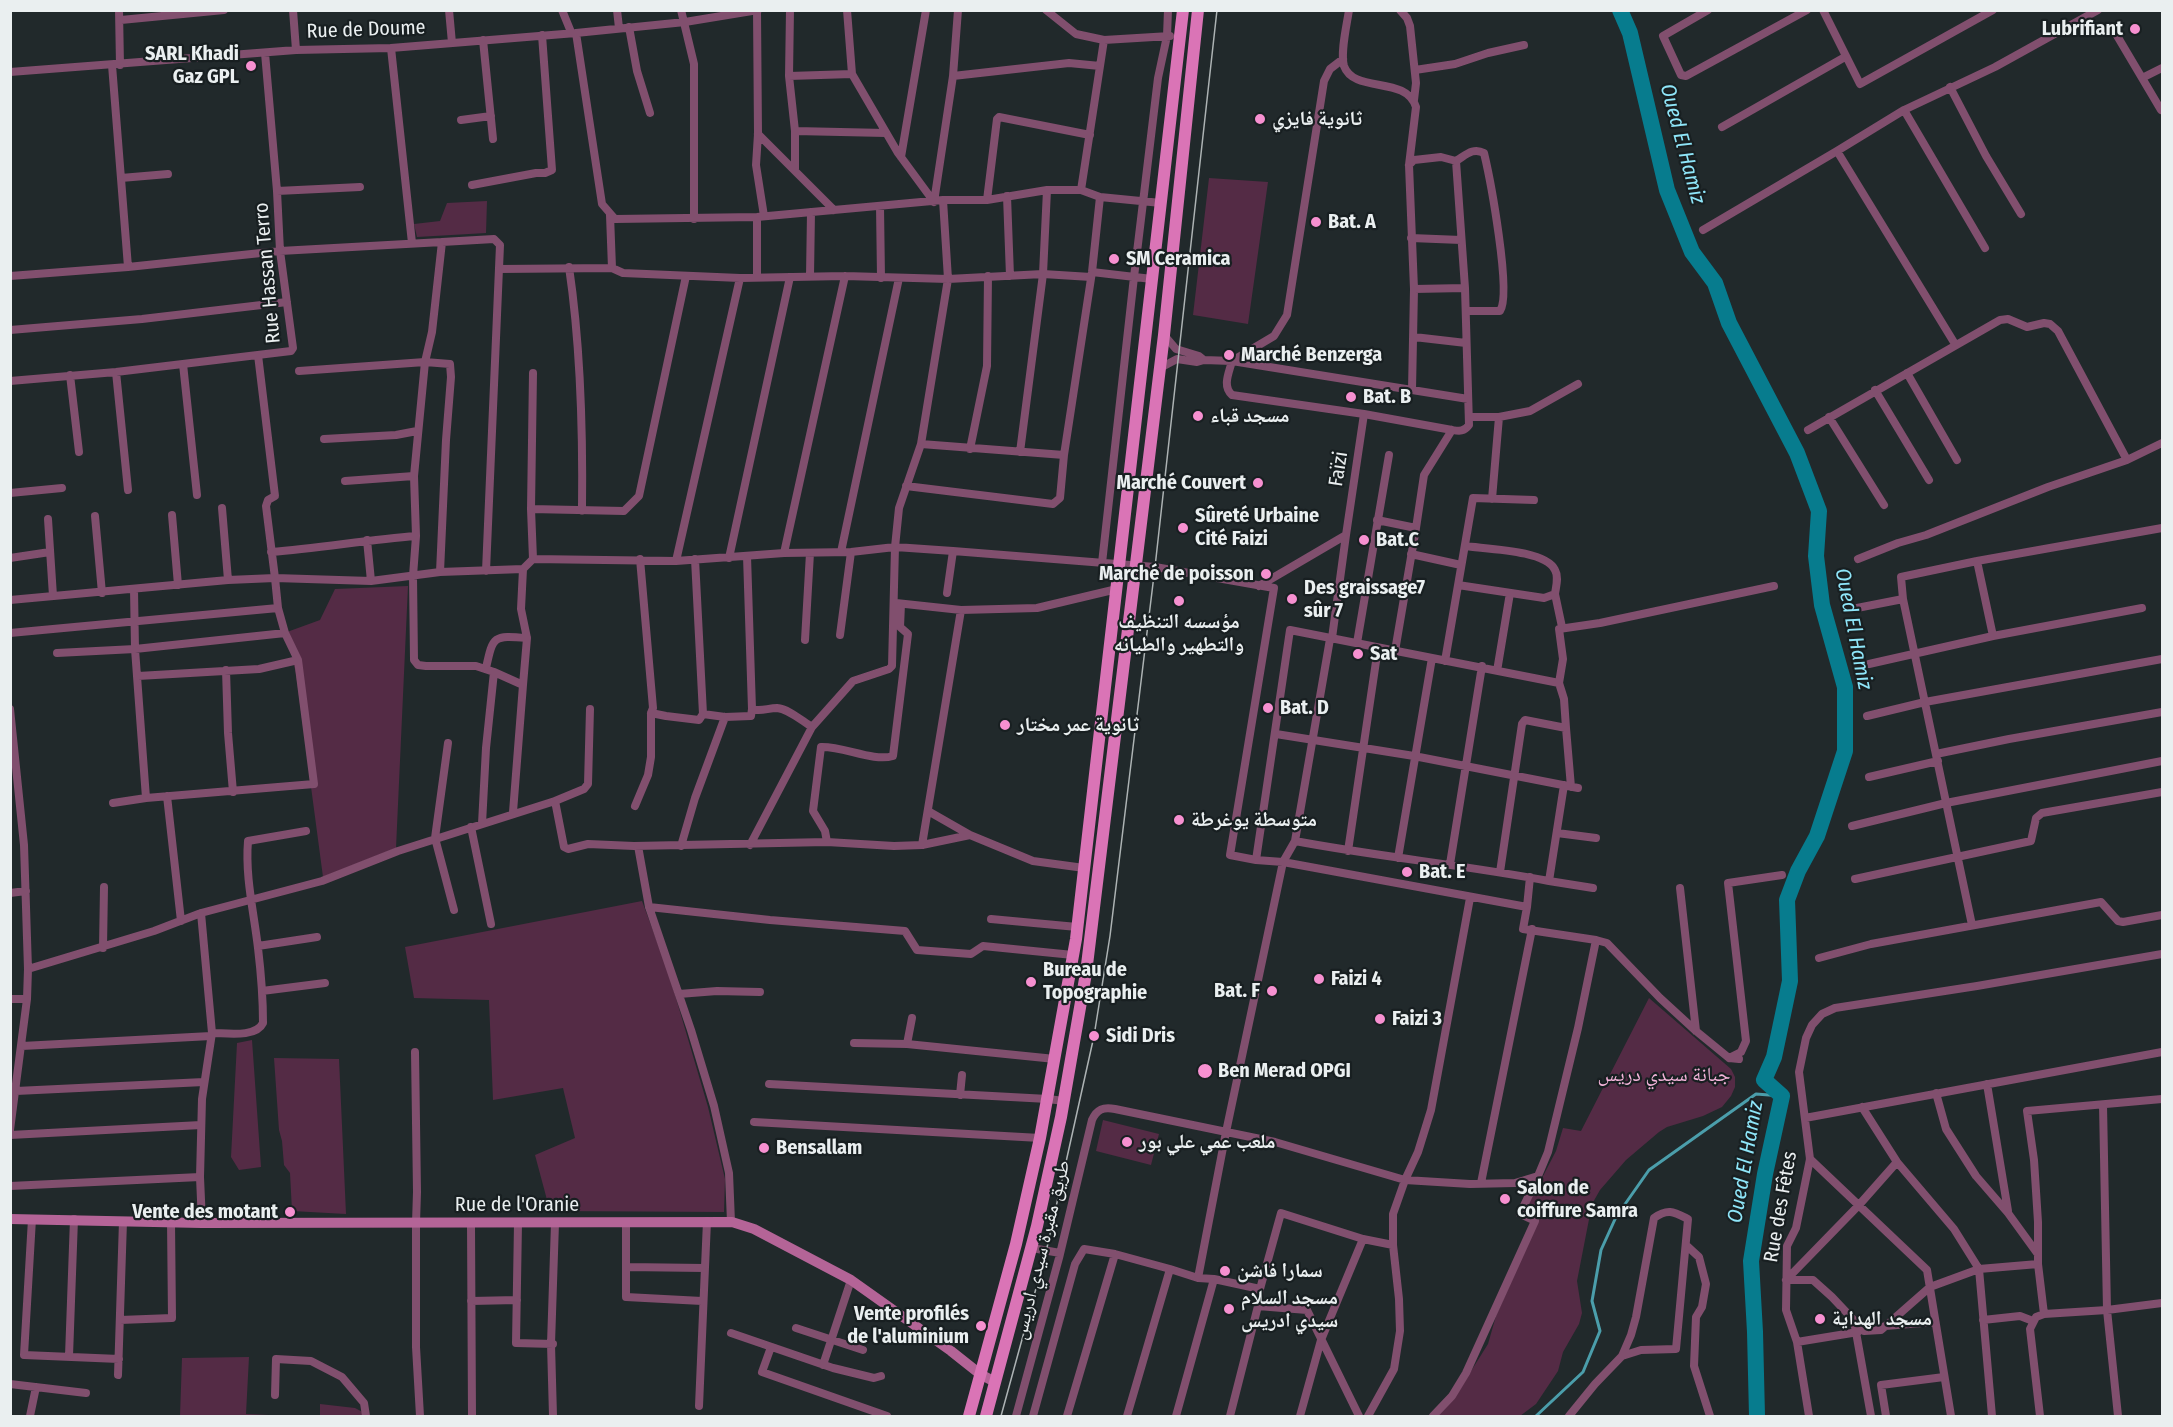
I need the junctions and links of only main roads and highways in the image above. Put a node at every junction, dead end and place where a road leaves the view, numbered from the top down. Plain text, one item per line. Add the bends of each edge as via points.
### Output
1 (1183, 10) edge
2 (1198, 10) edge
3 (1196, 28) junction
4 (1181, 31) junction
5 (1179, 49) junction
6 (1193, 51) junction
7 (969, 1416) edge
8 (986, 1416) edge

1 - 4 main road
2 - 3 main road
3 - 4 main road
3 - 6 main road
4 - 5 main road
5 - 6 main road
5 - 7 main road via 1073,956 1017,1244
6 - 8 main road via 1164,335 1086,973 1064,1101 1032,1248

